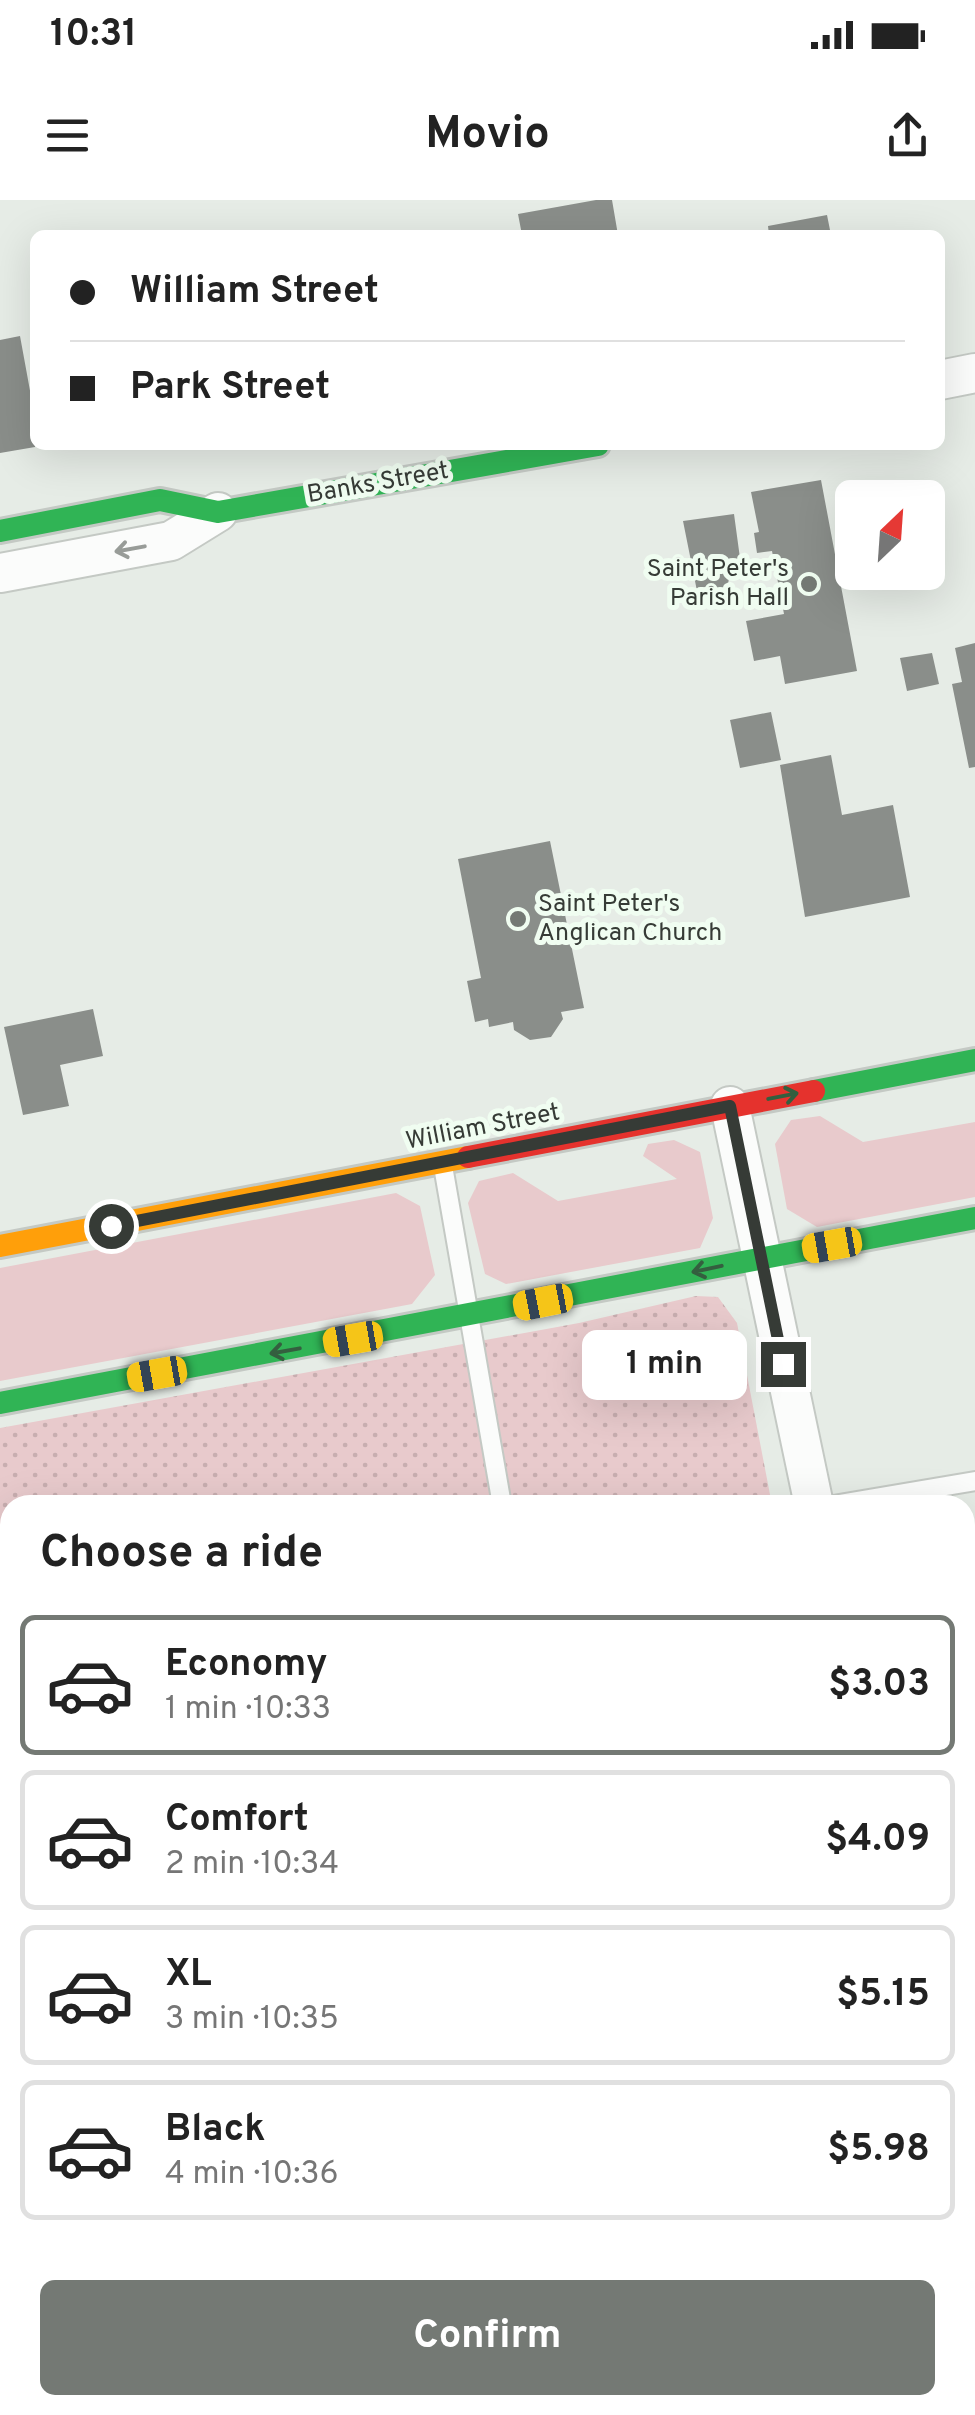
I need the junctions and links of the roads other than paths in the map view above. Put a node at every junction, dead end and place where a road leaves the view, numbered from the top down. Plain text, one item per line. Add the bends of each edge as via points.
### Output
1 (975, 373) edge
2 (945, 379) edge
3 (570, 450) edge
4 (218, 512) junction
5 (0, 531) edge
6 (0, 572) edge
7 (975, 1060) edge
8 (730, 1106) junction
9 (443, 1164) junction
10 (975, 1218) edge
11 (0, 1246) edge
12 (760, 1258) junction
13 (471, 1317) junction
14 (0, 1403) edge
15 (975, 1481) edge
16 (500, 1495) edge
17 (812, 1495) edge
18 (892, 1495) edge

1 - 2 street
3 - 4 street, Banks Street
4 - 5 street, Banks Street via 160,500
4 -> 6 street, Banks Street via 171,541
8 -> 7 street, William Street
8 - 9 street, William Street
8 - 12 street
9 - 11 street, William Street
9 - 13 lane
10 - 12 street
12 -> 13 street
12 - 17 street
13 -> 14 street
13 - 16 lane
15 - 18 lane

